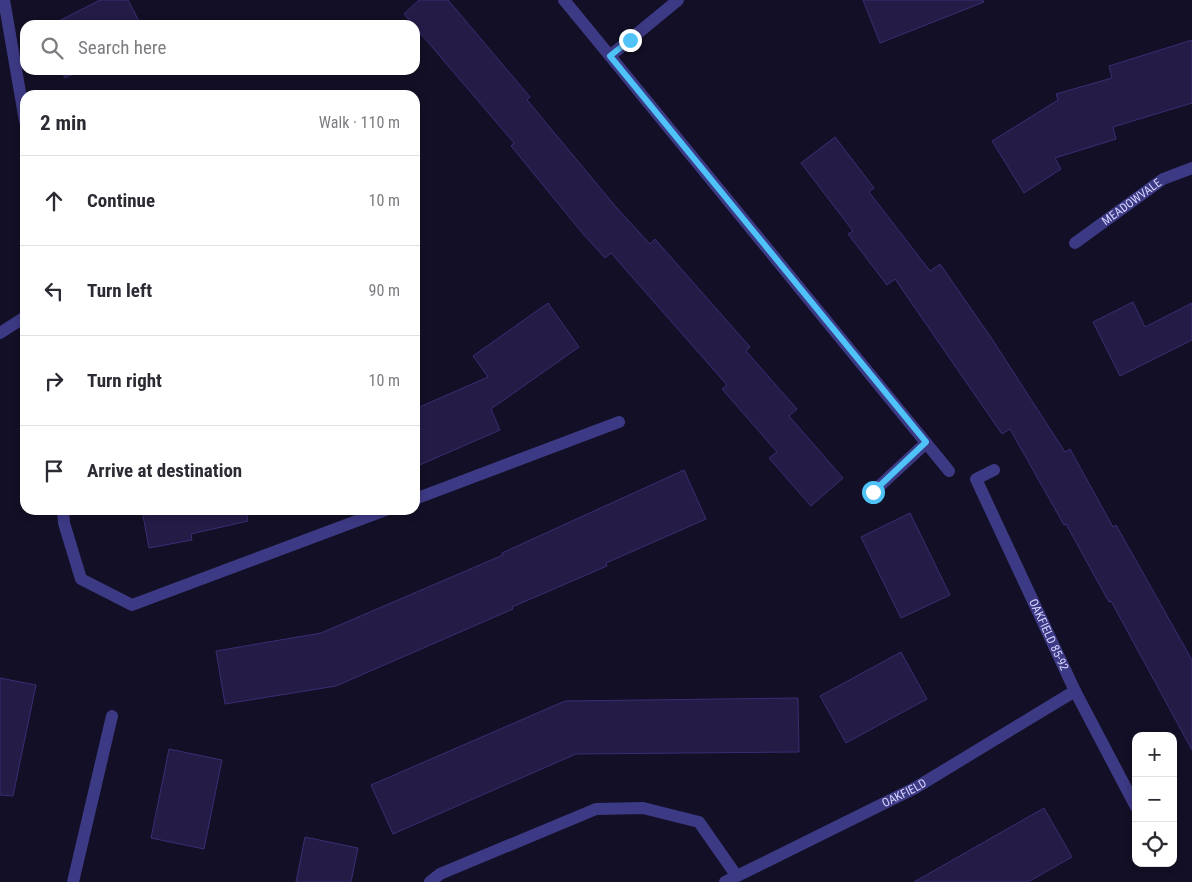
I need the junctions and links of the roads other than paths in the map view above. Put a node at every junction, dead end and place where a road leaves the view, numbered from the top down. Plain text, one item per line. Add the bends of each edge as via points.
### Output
1 (4, 0) edge
2 (564, 0) edge
3 (678, 0) edge
4 (610, 56) junction
5 (20, 92) edge
6 (1192, 168) edge
7 (1075, 244) dead end
8 (20, 320) edge
9 (0, 333) edge
10 (619, 422) dead end
11 (926, 442) junction
12 (994, 470) dead end
13 (949, 471) dead end
14 (873, 492) dead end
15 (420, 497) edge
16 (63, 515) edge
17 (373, 515) edge
18 (1074, 691) junction
19 (112, 716) dead end
20 (1132, 800) edge
21 (730, 878) edge
22 (73, 882) edge
23 (430, 882) edge

1 - 5 street
2 - 4 street
3 - 4 street
4 - 11 street
6 - 7 street, MEADOWVALE via 1163,179
8 - 9 street
10 - 15 street
11 - 13 street
11 - 14 street
12 - 18 street, OAKFIELD 85-92 via 976,479
16 - 17 street via 81,579 132,606
18 - 20 street, OAKFIELD 85-92
18 - 21 street, OAKFIELD via 915,788
19 - 22 street
21 - 23 street via 699,822 643,808 596,809 440,874

